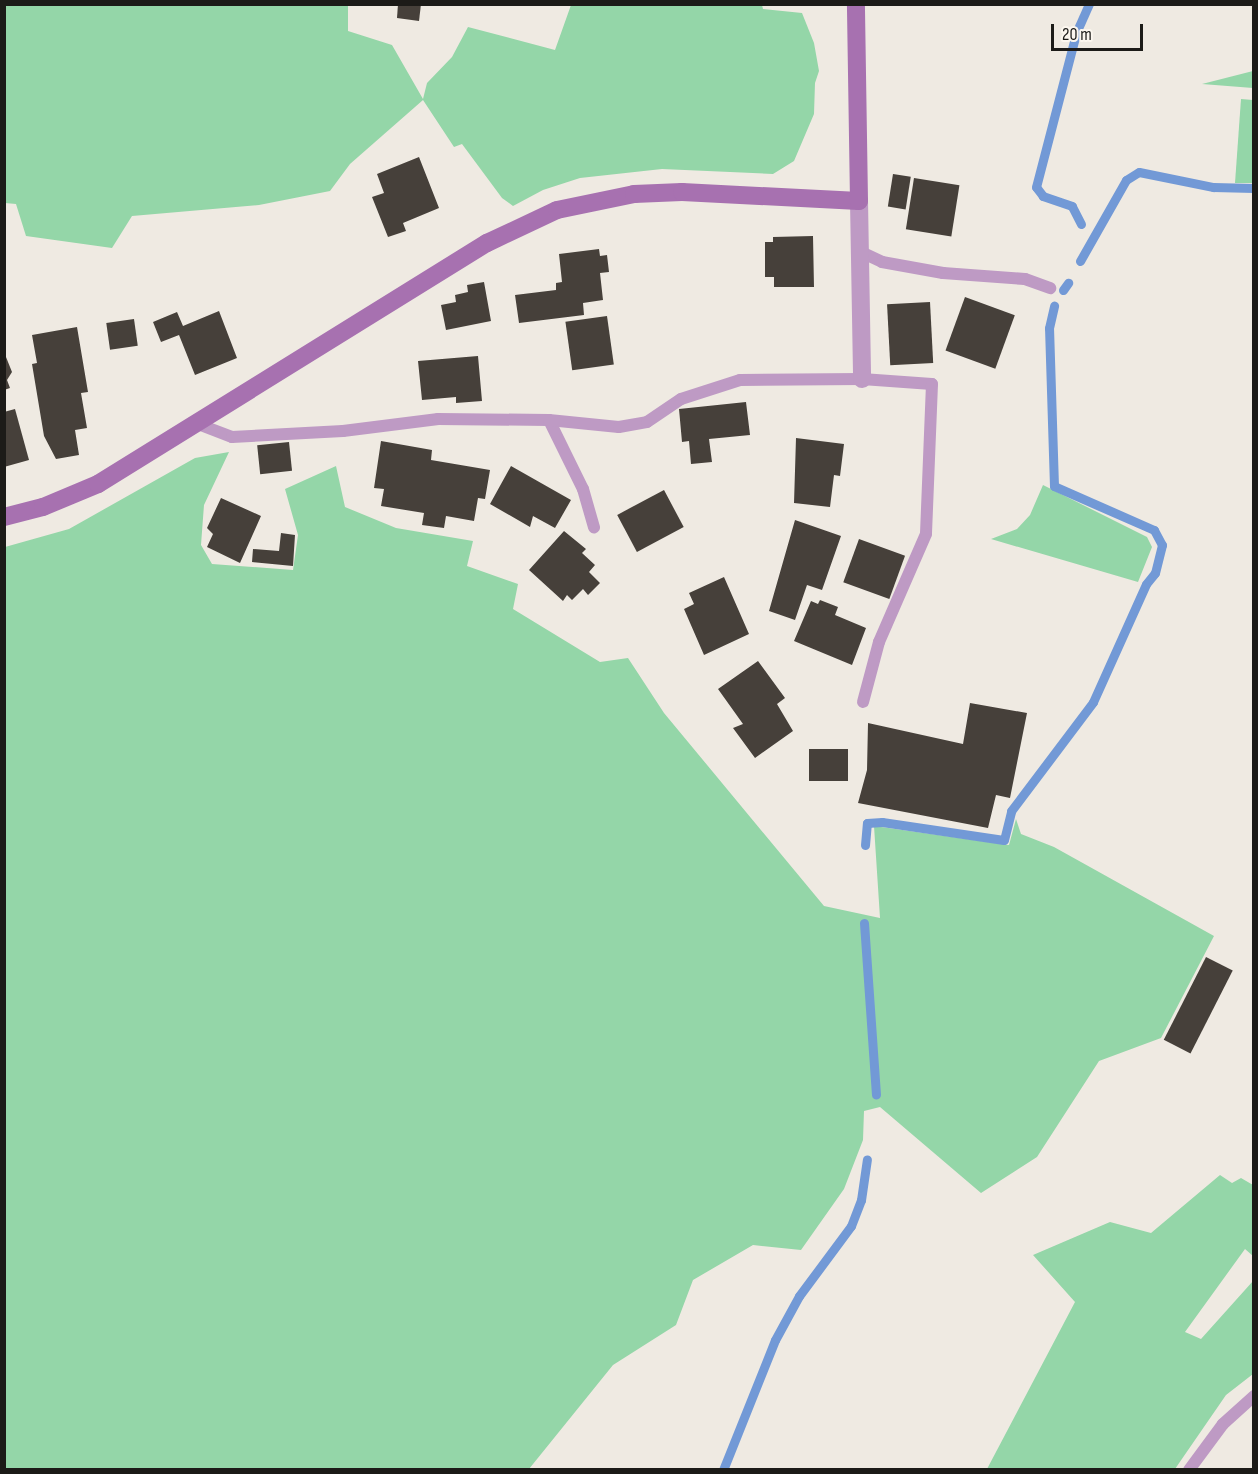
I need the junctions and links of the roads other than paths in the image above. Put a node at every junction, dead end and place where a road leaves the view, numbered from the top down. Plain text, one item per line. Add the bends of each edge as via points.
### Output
1 (856, 4) edge
2 (859, 201) junction
3 (861, 252) junction
4 (1050, 288) dead end
5 (862, 379) junction
6 (549, 420) junction
7 (198, 424) junction
8 (4, 517) edge
9 (594, 527) dead end
10 (863, 702) dead end
11 (1254, 1396) edge
12 (1189, 1470) edge

1 - 2 street
2 - 3 street
2 - 7 street via 682,192 634,194 557,210 487,243
3 - 4 lane via 882,262 943,273 1025,279
3 - 5 street
5 - 6 lane via 740,380 681,399 647,422 619,427
5 - 10 lane via 932,384 934,406 926,534 879,642
6 - 7 lane via 438,419 259,437 232,437
6 - 9 lane via 580,481
7 - 8 street via 98,484 44,507
11 - 12 lane via 1223,1424

